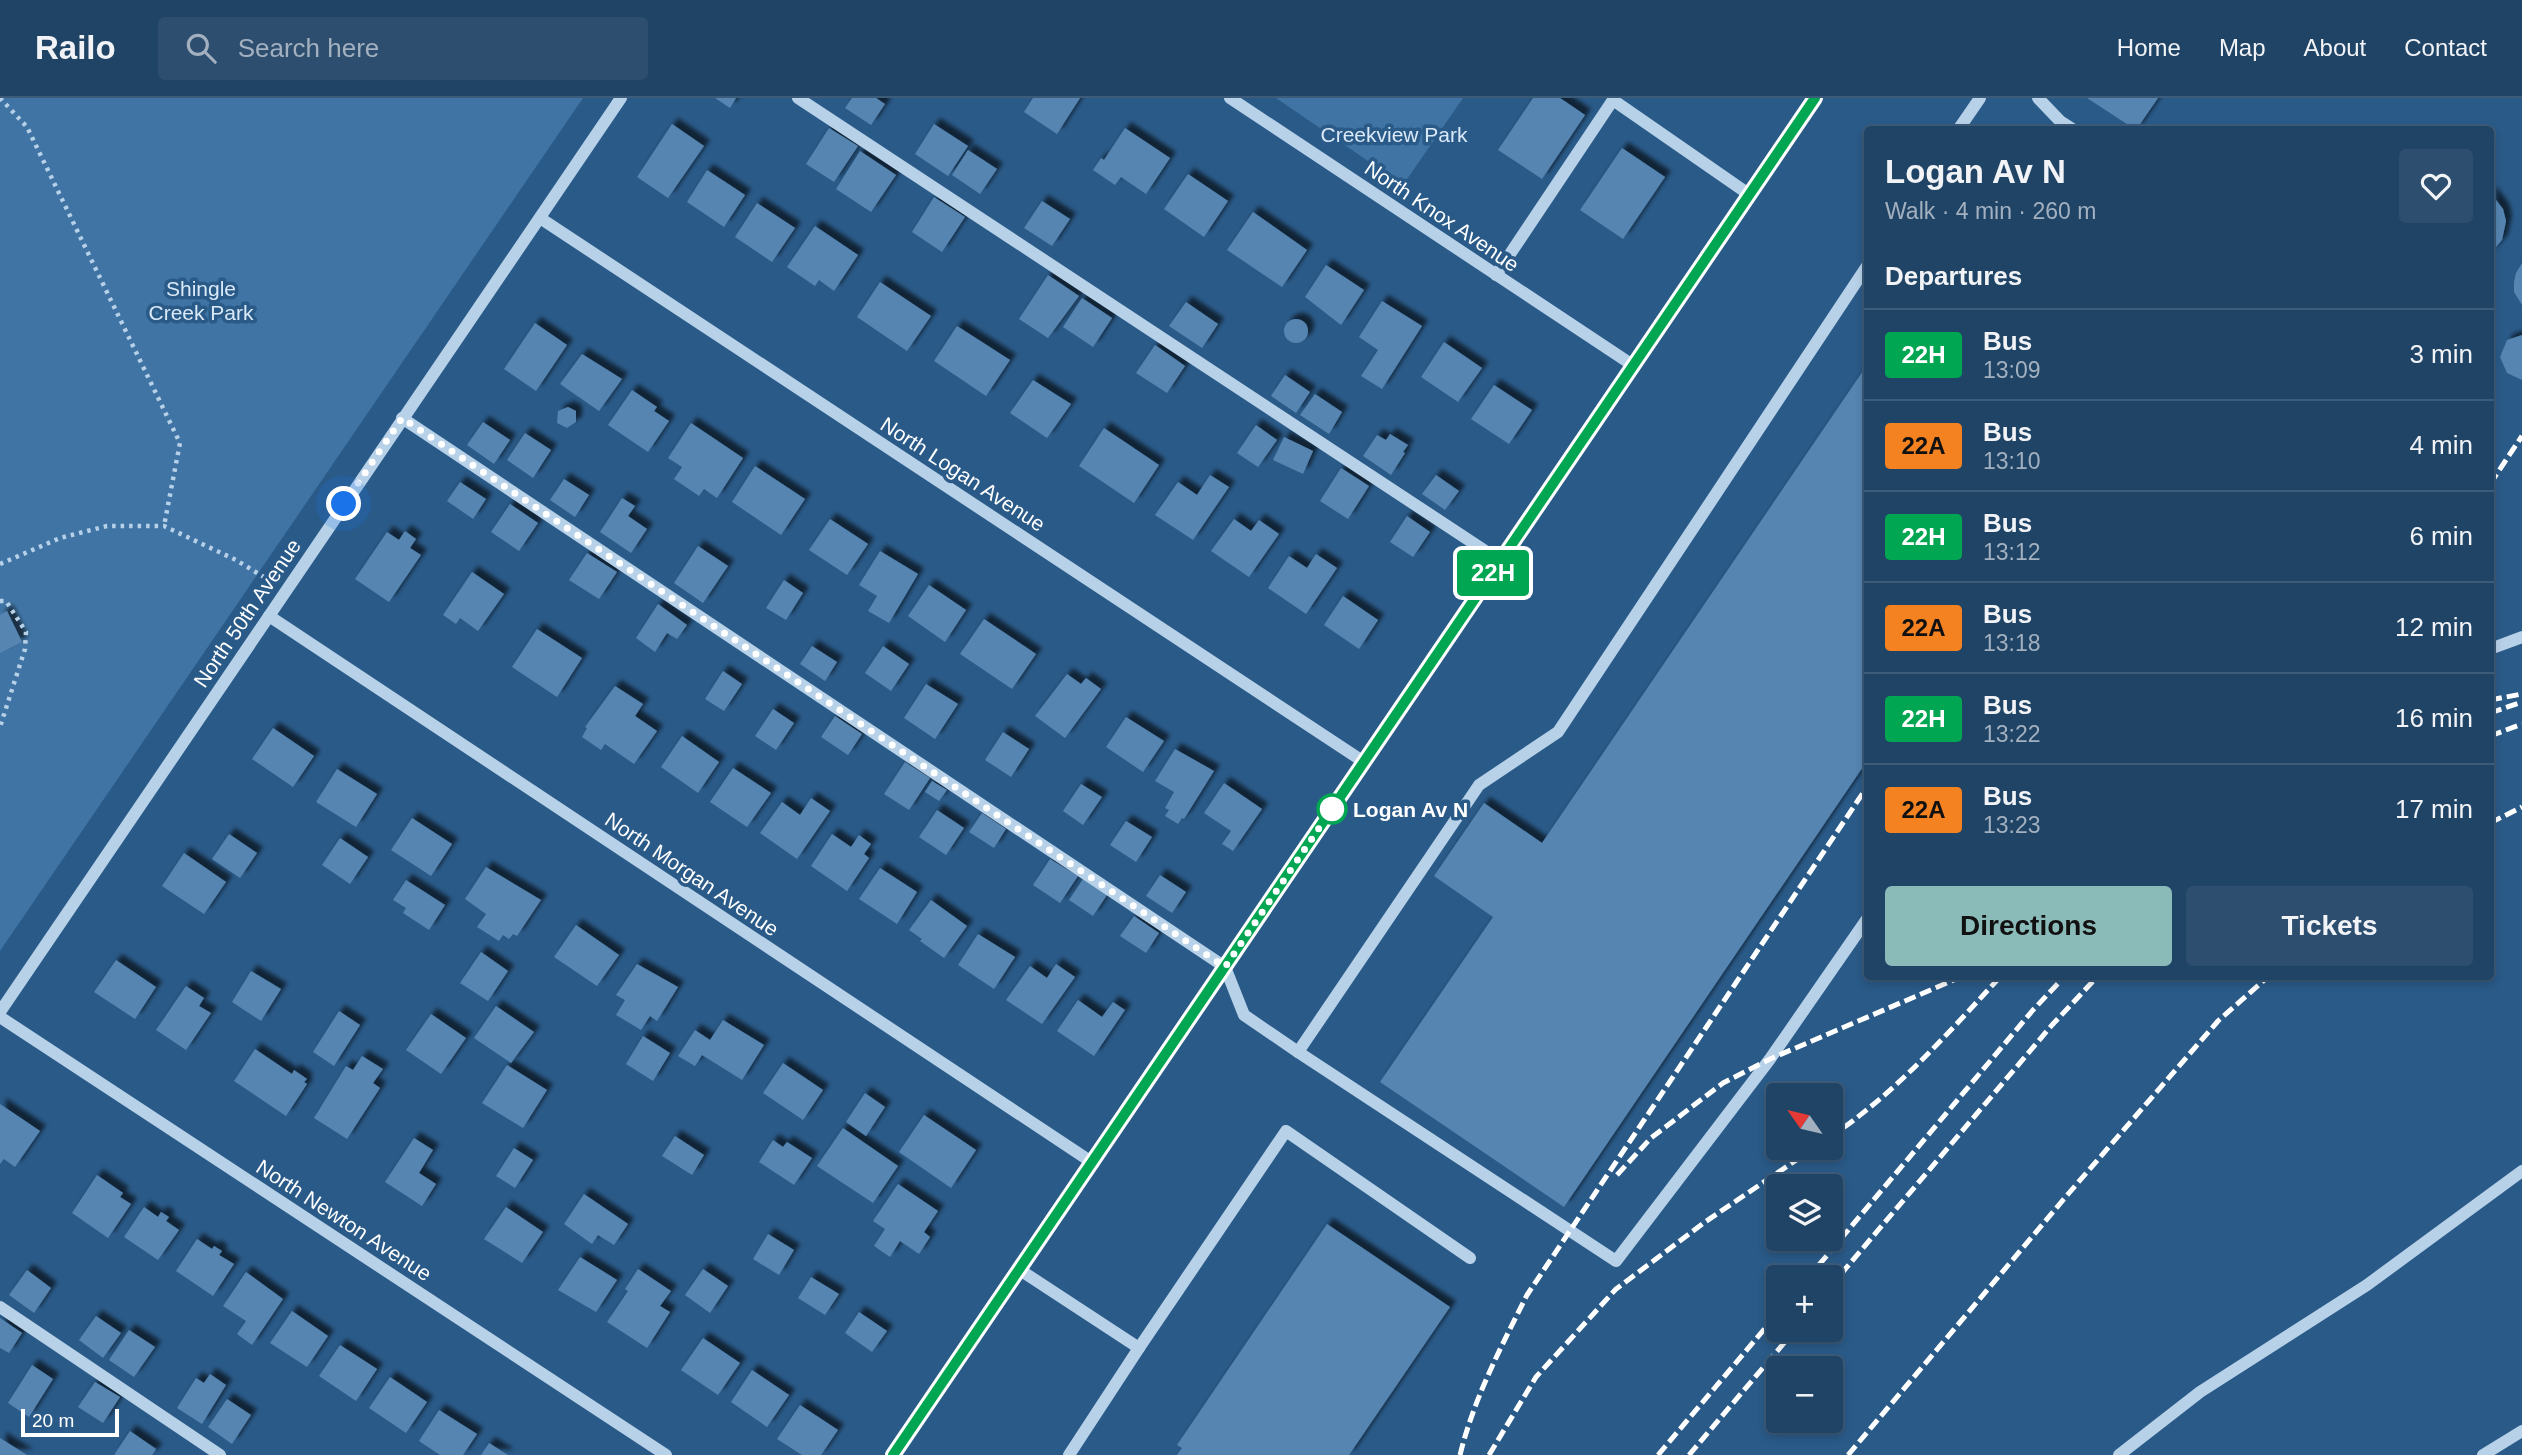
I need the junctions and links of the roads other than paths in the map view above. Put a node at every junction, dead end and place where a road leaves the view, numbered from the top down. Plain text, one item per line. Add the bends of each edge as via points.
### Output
1 (621, 98) edge
2 (798, 98) edge
3 (1230, 98) edge
4 (1815, 98) edge
5 (1980, 98) edge
6 (2038, 98) edge
7 (1612, 99) edge
8 (1961, 126) edge
9 (2068, 126) edge
10 (1750, 195) junction
11 (540, 218) junction
12 (1864, 271) edge
13 (1496, 275) junction
14 (1634, 366) junction
15 (402, 418) junction
16 (1502, 562) junction
17 (269, 616) junction
18 (2522, 637) edge
19 (2494, 648) edge
20 (1364, 762) junction
21 (1864, 923) edge
22 (1225, 967) junction
23 (0, 1012) edge
24 (0, 1017) edge
25 (1298, 1052) junction
26 (1093, 1163) junction
27 (2522, 1171) edge
28 (1470, 1258) dead end
29 (1020, 1270) junction
30 (0, 1307) edge
31 (1139, 1348) junction
32 (2522, 1431) edge
33 (220, 1455) edge
34 (666, 1455) edge
35 (893, 1455) edge
36 (1069, 1455) edge
37 (2119, 1455) edge
38 (2483, 1455) edge

1 - 11 street, North 50th Avenue
2 - 16 street
3 - 13 street, North Knox Avenue
4 - 10 street
5 - 8 street
6 - 9 street
7 - 10 street
7 - 13 street
10 - 14 street
11 - 15 street, North 50th Avenue
11 - 20 street, North Logan Avenue
12 - 25 street via 1558,733 1479,785
13 - 14 street, North Knox Avenue
14 - 16 street
15 - 17 street, North 50th Avenue
15 - 22 street
16 - 20 street
17 - 23 street, North 50th Avenue
17 - 26 street, North Morgan Avenue
18 - 19 street
20 - 22 street
21 - 25 street via 1770,1059 1616,1261
22 - 25 street via 1244,1015
22 - 26 street
24 - 34 street, North Newton Avenue
26 - 29 street
27 - 37 street via 2367,1285 2200,1392
28 - 31 street via 1286,1131
29 - 31 street
29 - 35 street
30 - 33 street
31 - 36 street
32 - 38 street

